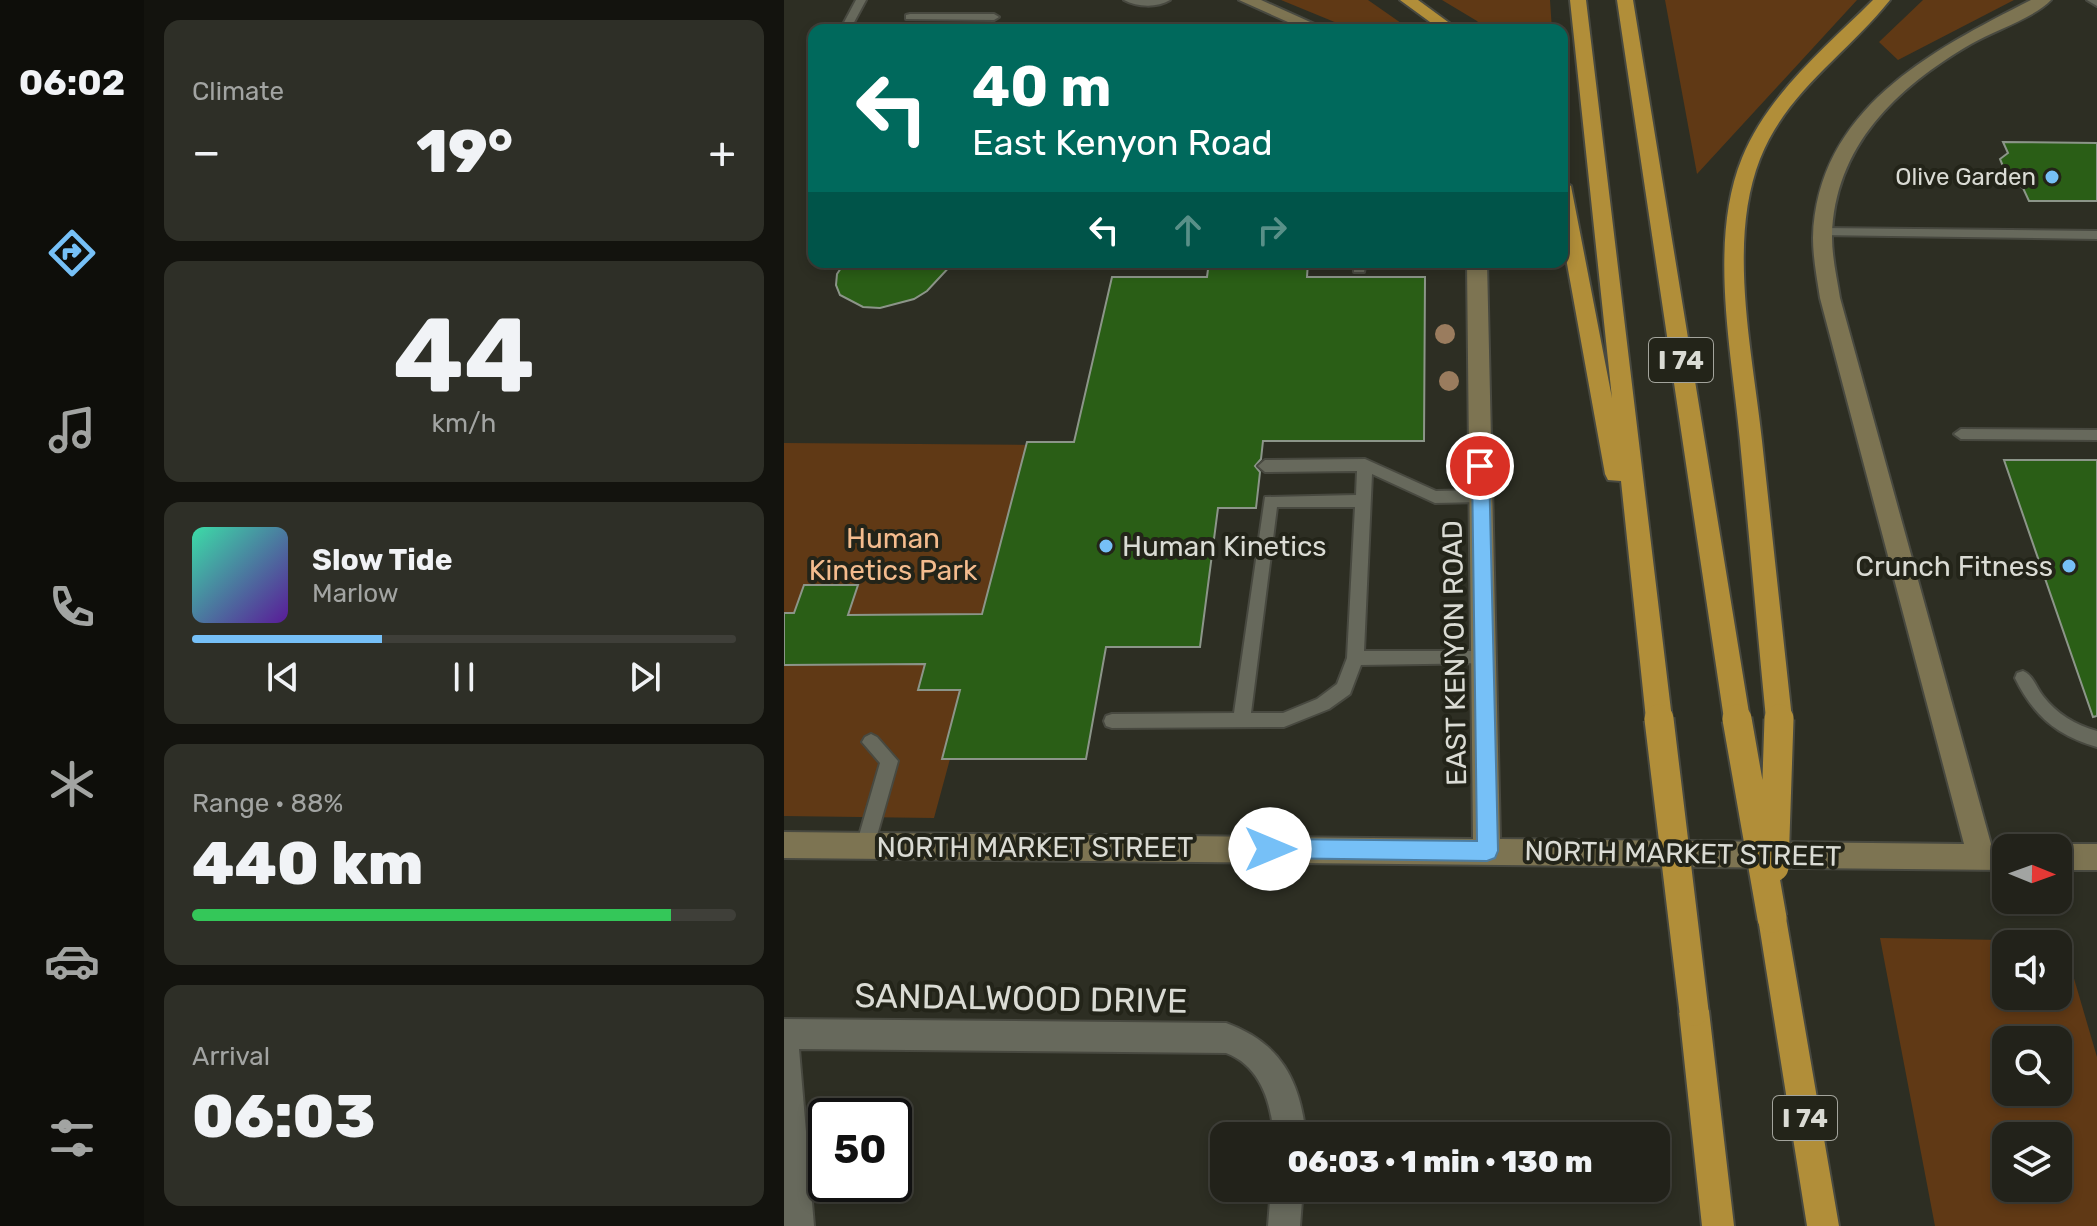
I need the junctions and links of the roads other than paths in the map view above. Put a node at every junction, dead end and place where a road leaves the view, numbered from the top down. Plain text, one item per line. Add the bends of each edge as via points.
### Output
1 (861, 0) edge
2 (918, 0) edge
3 (1129, 0) edge
4 (1165, 0) edge
5 (1247, 0) edge
6 (1408, 0) edge
7 (1578, 0) edge
8 (1625, 0) edge
9 (1882, 0) edge
10 (2043, 0) edge
11 (910, 17) junction
12 (994, 17) dead end
13 (848, 24) edge
14 (907, 24) edge
15 (1305, 24) edge
16 (1442, 24) edge
17 (1568, 218) edge
18 (1823, 232) junction
19 (2097, 235) edge
20 (1477, 268) edge
21 (1961, 434) dead end
22 (2097, 435) edge
23 (1365, 465) junction
24 (1265, 466) dead end
25 (1481, 496) junction
26 (1364, 501) junction
27 (1355, 658) junction
28 (1484, 658) junction
29 (1654, 677) junction
30 (2023, 678) dead end
31 (1242, 720) junction
32 (1112, 721) dead end
33 (2097, 739) edge
34 (871, 742) dead end
35 (784, 845) edge
36 (865, 846) junction
37 (1992, 850) edge
38 (1487, 851) junction
39 (1992, 857) edge
40 (2072, 857) edge
41 (2097, 857) edge
42 (1772, 918) junction
43 (784, 1034) edge
44 (784, 1046) edge
45 (1289, 1122) edge
46 (1286, 1202) edge
47 (798, 1226) edge
48 (1284, 1226) edge
49 (1718, 1226) edge
50 (1823, 1226) edge

1 - 13 lane
2 - 11 lane
3 - 4 lane
5 - 15 street
6 - 16 highway
7 - 29 highway, I 74
8 - 42 highway, I 74, bridge
9 - 42 highway, bridge via 1781,106 1751,158 1736,220 1743,357 1779,719
10 - 18 street via 1927,61 1877,104 1837,167
11 - 12 lane
11 - 14 lane
17 - 29 highway
18 - 19 lane
18 - 37 street via 1830,298
20 - 25 street, EAST KENYON ROAD
21 - 22 lane
23 - 24 lane
23 - 25 lane via 1435,497
23 - 26 lane
25 - 28 street, EAST KENYON ROAD
26 - 27 lane
26 - 31 lane via 1270,501
27 - 28 lane
27 - 31 lane via 1344,689 1323,704 1284,720
28 - 38 street, EAST KENYON ROAD
29 - 49 highway, I 74, bridge
30 - 33 lane via 2049,717 2065,729
31 - 32 lane
34 - 36 lane via 889,761
35 - 36 street, NORTH MARKET STREET
36 - 38 street, NORTH MARKET STREET
38 - 39 street, NORTH MARKET STREET
40 - 41 street
42 - 50 highway, I 74
43 - 45 street, SANDALWOOD DRIVE via 1226,1038 1241,1042 1264,1062 1281,1088
44 - 47 street
46 - 48 street

